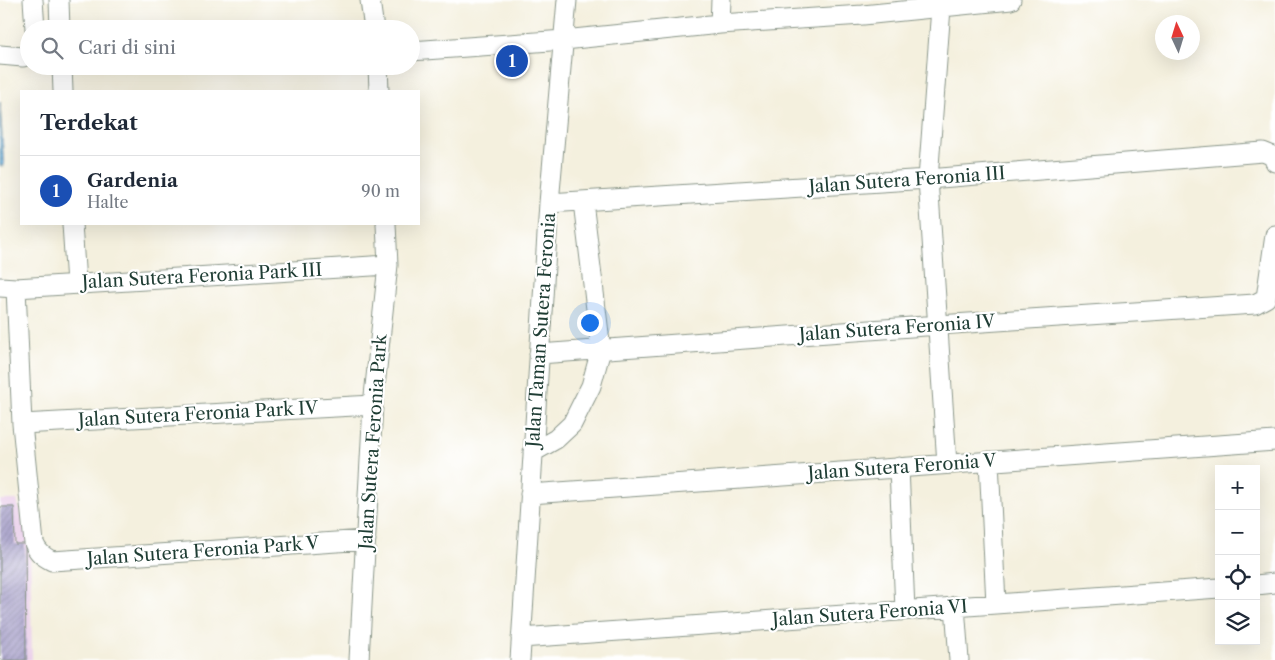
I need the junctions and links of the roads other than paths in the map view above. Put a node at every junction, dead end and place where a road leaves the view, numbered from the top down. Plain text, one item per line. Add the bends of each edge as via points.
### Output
1 (34, 0) edge
2 (59, 0) edge
3 (370, 0) edge
4 (567, 0) edge
5 (721, 0) edge
6 (1010, 0) edge
7 (943, 4) edge
8 (863, 7) edge
9 (34, 20) edge
10 (60, 20) edge
11 (373, 20) edge
12 (720, 24) junction
13 (564, 40) junction
14 (420, 50) edge
15 (0, 55) edge
16 (20, 58) edge
17 (62, 75) edge
18 (378, 75) edge
19 (63, 90) edge
20 (378, 90) edge
21 (1269, 157) edge
22 (928, 179) junction
23 (583, 202) junction
24 (549, 203) junction
25 (72, 225) edge
26 (386, 225) edge
27 (1275, 235) edge
28 (388, 265) junction
29 (76, 283) junction
30 (8, 287) edge
31 (939, 325) junction
32 (600, 350) junction
33 (539, 354) junction
34 (373, 405) junction
35 (22, 424) junction
36 (1275, 441) edge
37 (533, 452) junction
38 (989, 461) junction
39 (947, 464) junction
40 (899, 467) junction
41 (530, 494) junction
42 (366, 540) junction
43 (42, 556) joint
44 (1275, 583) edge
45 (1260, 585) edge
46 (1215, 588) edge
47 (996, 604) junction
48 (955, 606) junction
49 (905, 610) junction
50 (521, 638) junction
51 (359, 660) edge
52 (520, 660) edge
53 (959, 660) edge

1 - 9 street
2 - 10 street
3 - 11 street
4 - 13 street, Jalan Taman Sutera Feronia
5 - 12 street
6 - 7 street
7 - 8 street
7 - 22 street
8 - 12 street
12 - 13 street
13 - 14 street
13 - 24 street, Jalan Taman Sutera Feronia
15 - 16 street
17 - 19 street
18 - 20 street
21 - 22 street, Jalan Sutera Feronia III
22 - 23 street, Jalan Sutera Feronia III
22 - 31 street
23 - 24 street, Jalan Sutera Feronia III
23 - 32 street
24 - 33 street, Jalan Taman Sutera Feronia
25 - 29 street
26 - 28 street, Jalan Sutera Feronia Park
27 - 31 street, Jalan Sutera Feronia IV via 1266,298 1255,304
28 - 29 street, Jalan Sutera Feronia Park III
28 - 34 street, Jalan Sutera Feronia Park
29 - 30 street, Jalan Sutera Feronia Park III
30 - 35 street, Jalan Sutera Feronia Park III
31 - 32 street, Jalan Sutera Feronia IV
31 - 39 street
32 - 33 street, Jalan Sutera Feronia IV
32 - 37 street via 591,386 572,424 556,439
33 - 37 street, Jalan Taman Sutera Feronia
34 - 35 street, Jalan Sutera Feronia Park IV
34 - 42 street, Jalan Sutera Feronia Park
35 - 43 street, Jalan Sutera Feronia Park III via 34,543
36 - 38 street, Jalan Sutera Feronia V
37 - 41 street, Jalan Taman Sutera Feronia
38 - 39 street, Jalan Sutera Feronia V
38 - 47 street
39 - 40 street, Jalan Sutera Feronia V
40 - 41 street, Jalan Sutera Feronia V
40 - 49 street
41 - 50 street, Jalan Taman Sutera Feronia
42 - 43 street, Jalan Sutera Feronia Park V via 52,561
42 - 51 street, Jalan Sutera Feronia Park
44 - 45 street
46 - 47 street, Jalan Sutera Feronia VI
47 - 48 street, Jalan Sutera Feronia VI
48 - 49 street, Jalan Sutera Feronia VI
48 - 53 street
49 - 50 street, Jalan Sutera Feronia VI
50 - 52 street, Jalan Taman Sutera Feronia

